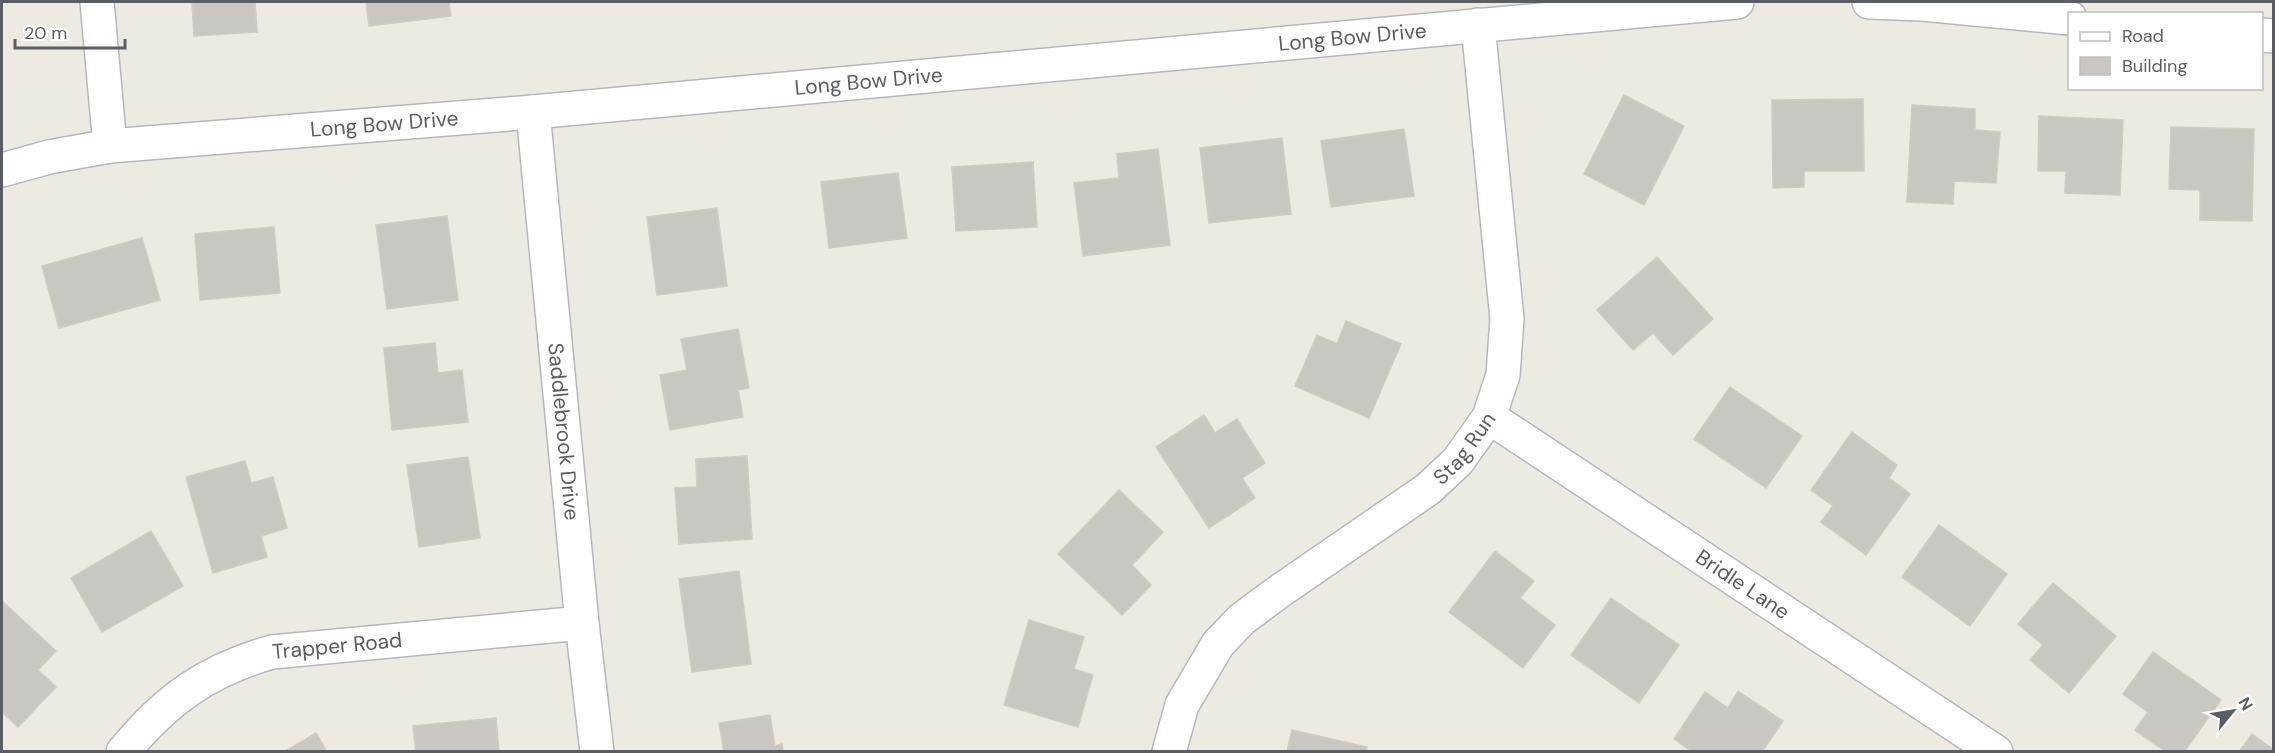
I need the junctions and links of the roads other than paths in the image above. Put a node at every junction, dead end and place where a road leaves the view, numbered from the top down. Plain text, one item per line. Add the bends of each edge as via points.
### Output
1 (97, 2) edge
2 (1737, 2) edge
3 (1869, 2) edge
4 (1922, 3) edge
5 (2068, 18) edge
6 (1478, 25) junction
7 (533, 112) junction
8 (110, 147) junction
9 (2, 170) edge
10 (1489, 417) junction
11 (582, 623) junction
12 (123, 752) edge
13 (597, 752) edge
14 (1168, 752) edge
15 (1996, 752) edge

1 - 8 street
2 - 6 street, Long Bow Drive
3 - 4 street
4 - 5 street
6 - 7 street, Long Bow Drive
6 - 10 street, Stag Run via 1507,319 1503,375
7 - 8 street, Long Bow Drive
7 - 11 street, Saddlebrook Drive
8 - 9 street, Long Bow Drive
10 - 14 street, Stag Run via 1458,461 1428,489 1242,619 1218,644 1182,705
10 - 15 street, Bridle Lane
11 - 12 street, Trapper Road via 272,652 224,668 175,698
11 - 13 street, Saddlebrook Drive

